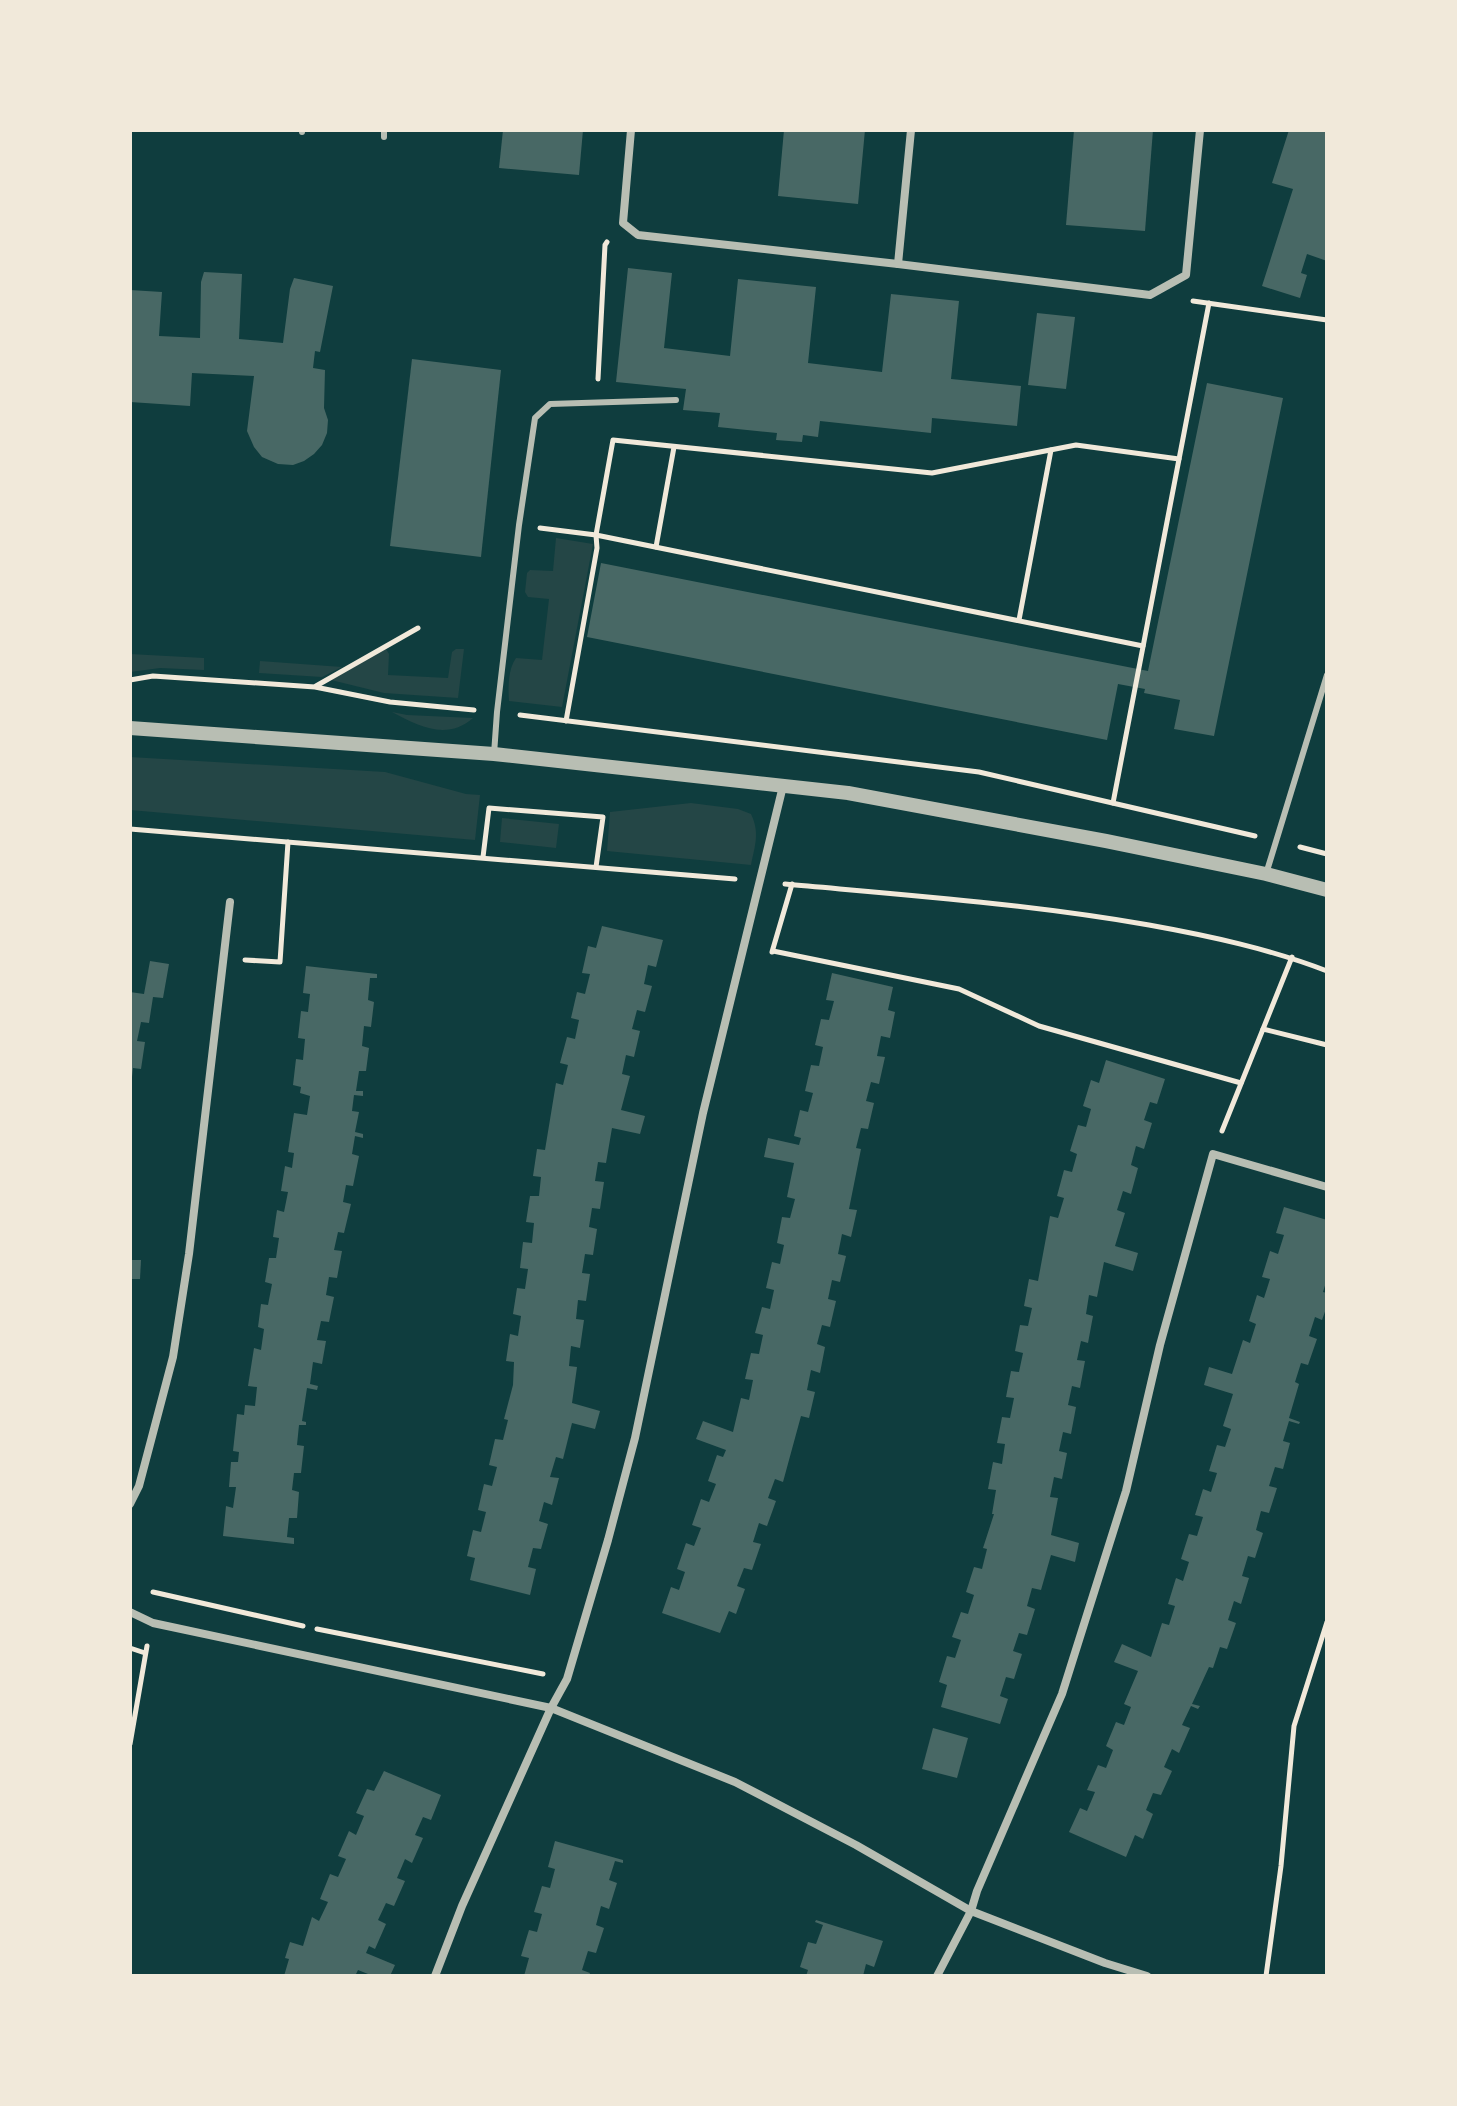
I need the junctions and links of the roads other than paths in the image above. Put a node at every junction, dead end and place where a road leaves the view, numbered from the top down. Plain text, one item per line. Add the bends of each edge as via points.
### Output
1 (631, 130) edge
2 (911, 130) edge
3 (1200, 130) edge
4 (898, 264) junction
5 (676, 400) dead end
6 (1327, 675) edge
7 (130, 728) edge
8 (494, 754) junction
9 (783, 786) junction
10 (1266, 874) junction
11 (1327, 890) edge
12 (230, 902) dead end
13 (1327, 1187) edge
14 (130, 1504) edge
15 (130, 1612) edge
16 (551, 1708) junction
17 (971, 1911) junction
18 (435, 1976) edge
19 (937, 1976) edge
20 (1147, 1976) edge

1 - 4 street via 623,223 638,235
2 - 4 street
3 - 4 street via 1186,275 1150,295
5 - 8 lane via 550,404 535,418
6 - 10 lane
7 - 8 street
8 - 9 street
9 - 10 street via 848,793
9 - 16 street via 706,1098 635,1438 567,1679
10 - 11 street
12 - 14 street via 173,1357
13 - 17 street via 1213,1154 1126,1491 1062,1694
15 - 16 street via 153,1623
16 - 17 street via 735,1782
16 - 18 street
17 - 19 street
17 - 20 street

